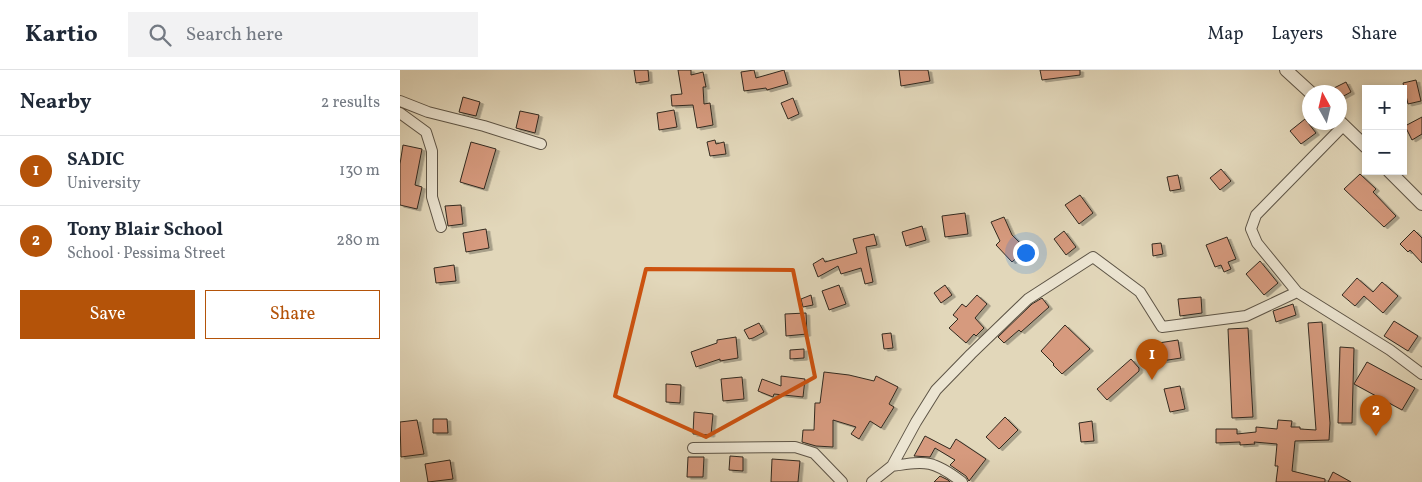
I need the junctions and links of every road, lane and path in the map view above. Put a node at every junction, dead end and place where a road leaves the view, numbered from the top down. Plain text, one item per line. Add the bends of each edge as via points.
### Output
1 (1286, 70) edge
2 (1302, 85) edge
3 (400, 100) edge
4 (400, 113) edge
5 (1347, 128) edge
6 (1335, 130) edge
7 (1362, 143) edge
8 (540, 144) dead end
9 (1393, 175) edge
10 (1421, 202) edge
11 (441, 227) dead end
12 (1297, 292) junction
13 (1422, 374) edge
14 (693, 448) dead end
15 (892, 466) junction
16 (842, 482) edge
17 (872, 482) edge
18 (962, 482) edge

1 - 2 street
3 - 8 street via 428,112
4 - 11 street via 426,132 432,151 432,197
5 - 7 street
6 - 12 street via 1256,215 1251,229 1257,243
9 - 10 street
12 - 13 street via 1390,350
12 - 15 street via 1246,316 1162,327 1140,292 1093,257 1028,298 936,390
14 - 16 street via 795,447 814,454
15 - 17 street
15 - 18 street via 929,462

